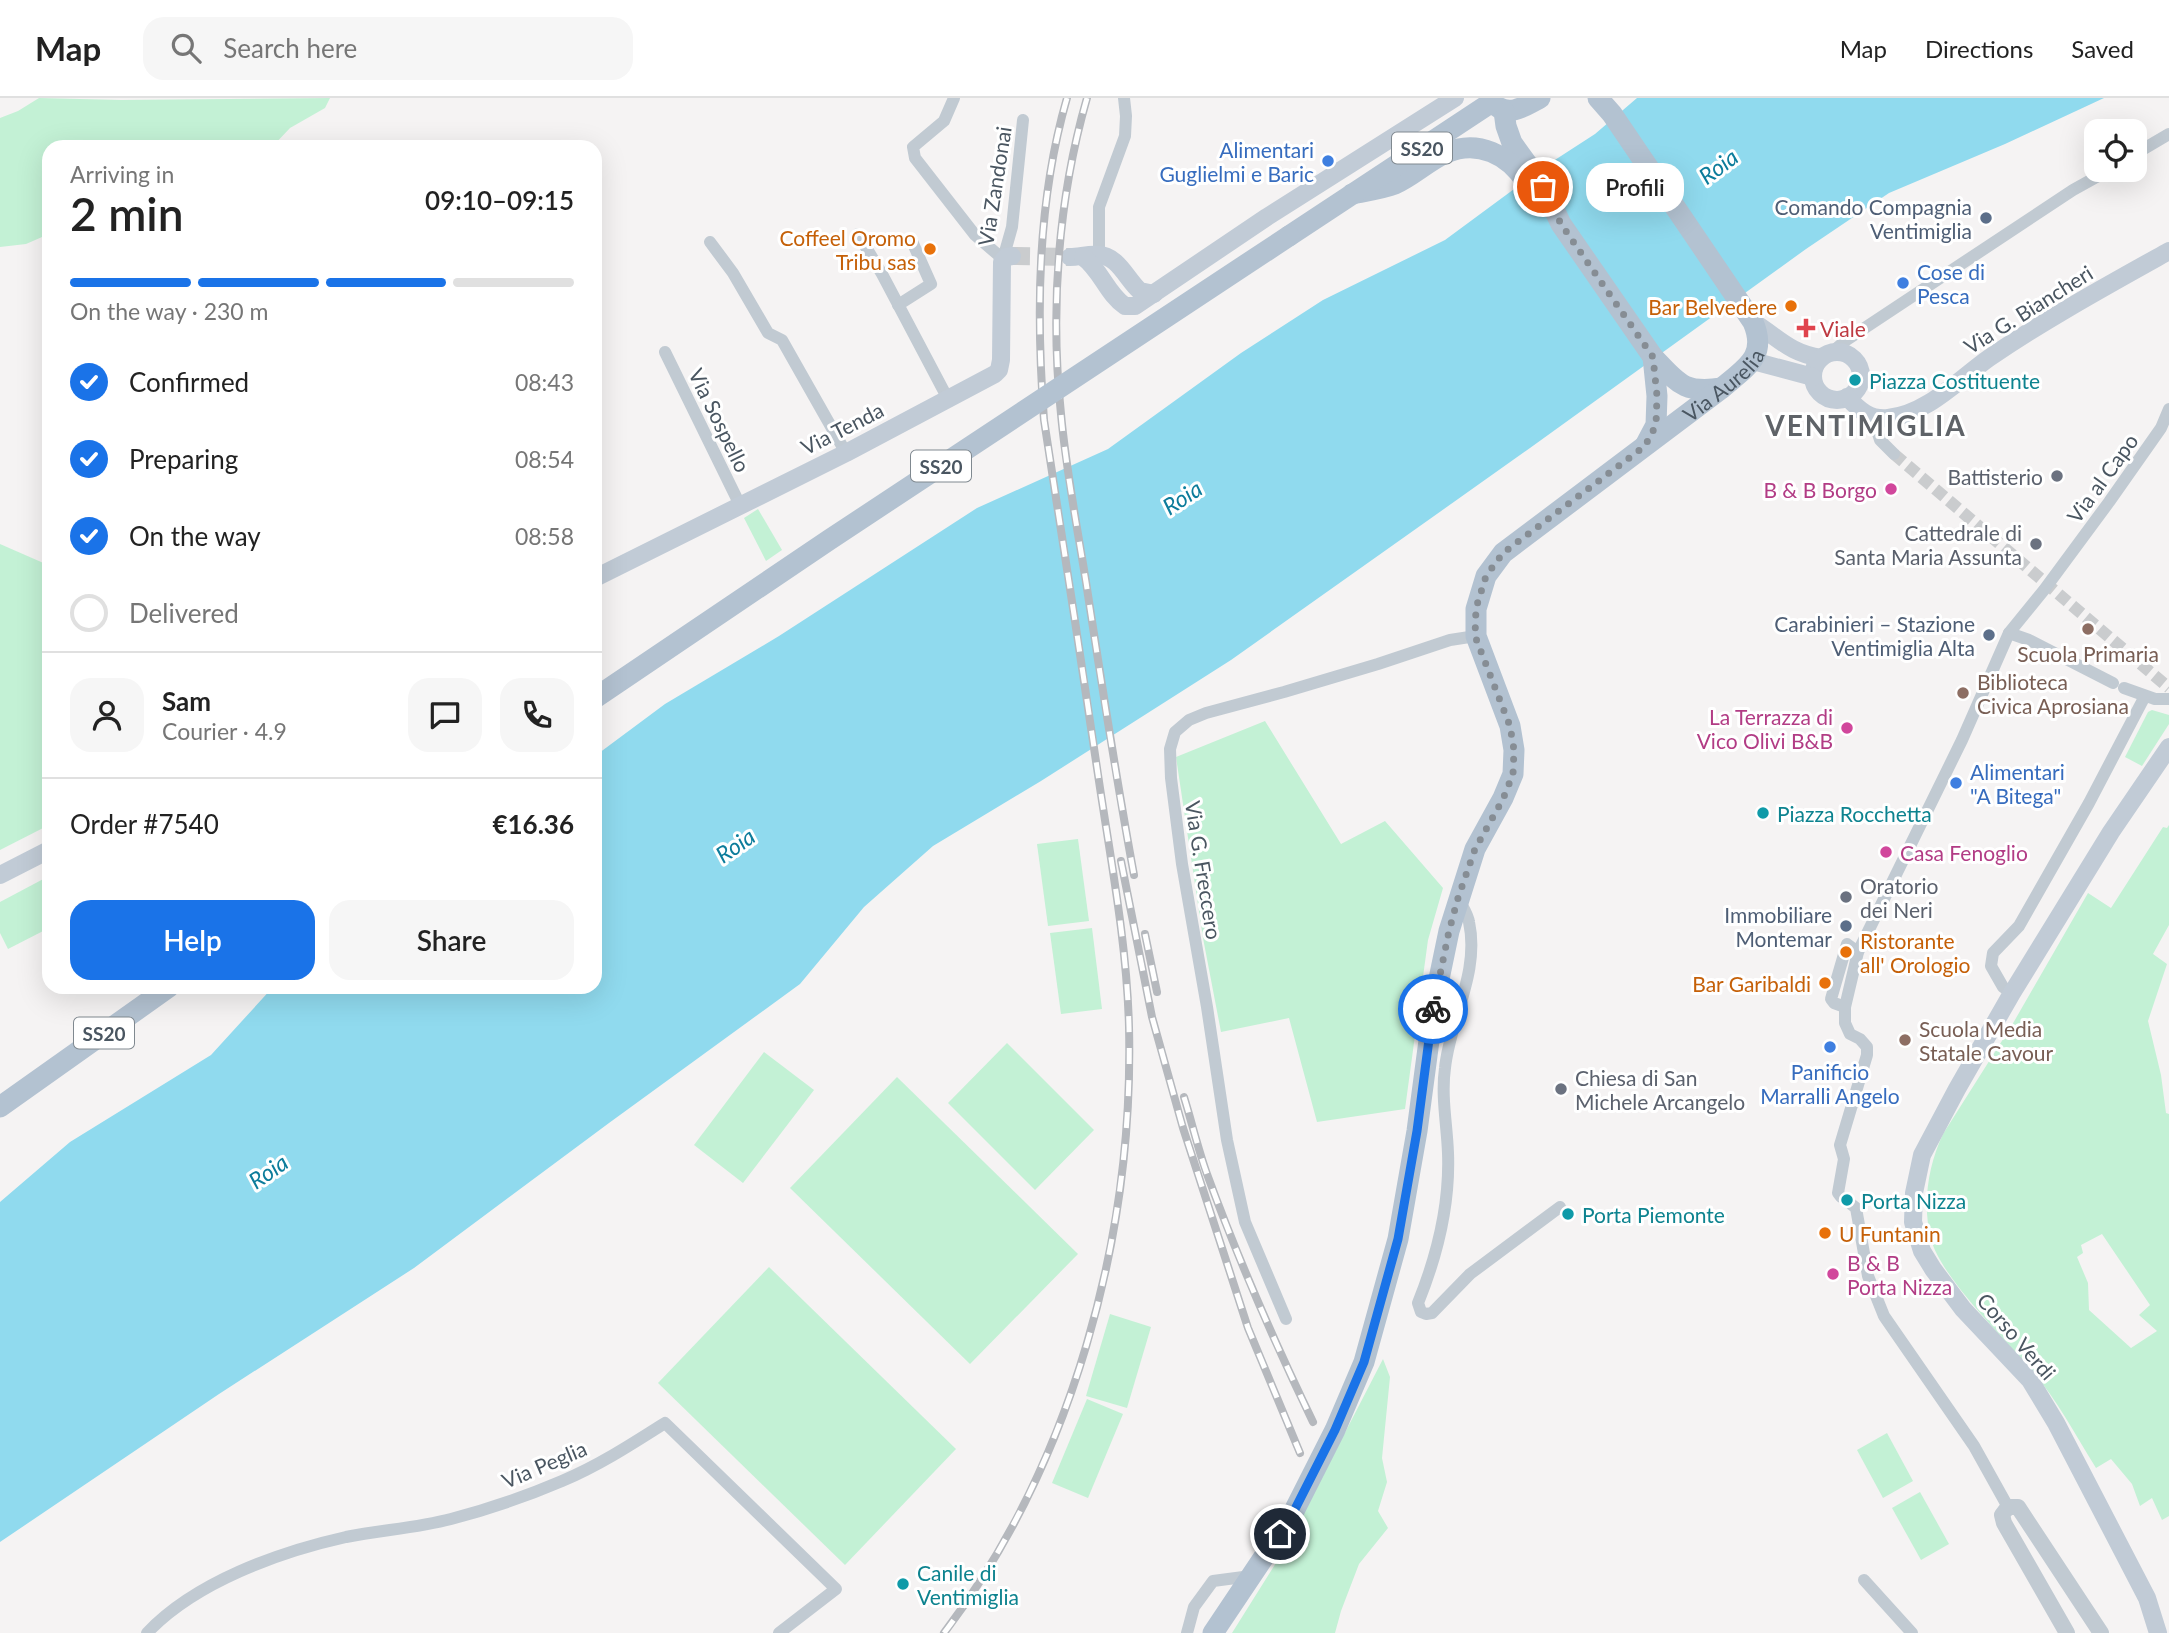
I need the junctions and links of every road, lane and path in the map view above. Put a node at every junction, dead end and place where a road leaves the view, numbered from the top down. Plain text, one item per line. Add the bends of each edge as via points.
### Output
1 (954, 98) edge
2 (1124, 98) edge
3 (1455, 98) edge
4 (1540, 98) edge
5 (1605, 103) edge
6 (1498, 109) edge
7 (1023, 120) dead end
8 (2169, 134) edge
9 (2147, 147) edge
10 (2087, 182) edge
11 (1352, 194) junction
12 (1561, 224) junction
13 (858, 234) dead end
14 (911, 239) dead end
15 (710, 242) dead end
16 (2169, 251) edge
17 (1084, 256) joint
18 (1008, 258) junction
19 (898, 305) junction
20 (1747, 314) junction
21 (665, 352) dead end
22 (1826, 355) junction
23 (1653, 357) junction
24 (1753, 360) junction
25 (1813, 377) junction
26 (1722, 388) junction
27 (1847, 397) junction
28 (948, 399) junction
29 (2169, 409) edge
30 (1873, 418) junction
31 (1645, 446) junction
32 (846, 453) junction
33 (1894, 454) tunnel mouth
34 (740, 505) junction
35 (602, 574) edge
36 (2009, 633) junction
37 (1475, 636) junction
38 (602, 693) edge
39 (2145, 696) junction
40 (2169, 699) edge
41 (2169, 747) edge
42 (42, 854) edge
43 (0, 875) edge
44 (1458, 898) junction
45 (2012, 993) junction
46 (159, 994) edge
47 (40, 1078) junction
48 (0, 1097) edge
49 (0, 1107) edge
50 (0, 1117) edge
51 (1560, 1207) dead end
52 (1286, 1319) dead end
53 (2008, 1507) junction
54 (1252, 1576) junction
55 (1864, 1580) dead end
56 (147, 1633) edge
57 (779, 1633) edge
58 (1187, 1633) edge
59 (1213, 1633) edge
60 (1912, 1633) edge
61 (2067, 1633) edge
62 (2101, 1633) edge
63 (2158, 1633) edge

1 - 18 street, Via Zandonai via 944,121 913,147 915,158 975,235
2 - 17 street via 1125,136
3 - 17 main road via 1135,306 1118,301
4 - 6 main road via 1514,111
5 - 20 main road
6 - 11 main road, SS20
6 - 12 main road via 1512,142 1543,187
7 - 18 street, Via Zandonai
8 - 9 street
10 - 22 street
11 - 12 main road via 1392,185 1446,153 1475,147 1500,156 1517,169 1538,201
11 - 38 main road, SS20, bridge
12 - 23 main road
13 - 19 street
14 - 19 street via 931,284
15 - 32 street via 768,333 782,340
16 - 30 main road, Via G. Biancheri via 1988,359 1914,411
18 - 28 main road, Via Tenda via 1001,268 999,370
19 - 28 street
20 - 22 main road via 1803,355
20 - 24 main road, Via Aurelia via 1758,334
21 - 34 street, Via Sospello
22 - 25 main road via 1815,366
22 - 27 main road via 1842,352 1859,366 1859,385
23 - 26 main road via 1679,384 1702,391
23 - 31 main road via 1656,425
24 - 25 main road
24 - 26 main road, Via Aurelia
25 - 27 main road via 1825,396
26 - 31 main road, Via Aurelia
27 - 30 main road
28 - 32 main road, Via Tenda
29 - 36 street, Via al Capo via 2161,428 2109,502
30 - 33 street via 1880,440
31 - 37 main road, Via Aurelia via 1503,553 1486,576 1476,608
32 - 34 main road, Via Tenda
34 - 35 main road, Via Tenda
36 - 39 street
36 - 53 street, Via al Capo via 1858,953 1844,1023 1867,1047 1867,1055 1840,1145 1844,1159 1838,1193 1849,1203 1868,1276 1884,1315 1974,1446
37 - 44 main road via 1510,726 1513,774 1475,849
37 - 52 street, Via G. Freccero via 1206,713 1175,732 1170,749 1182,864 1227,1140 1245,1222
39 - 40 street
39 - 45 street via 2019,926 1993,953 1992,966 2003,987
41 - 45 main road, Corso Verdi
42 - 43 main road
44 - 51 street via 1469,920 1473,952 1444,1068 1447,1197 1418,1303 1421,1312 1432,1313 1470,1274
44 - 54 main road via 1434,1003 1398,1239 1364,1362 1292,1515
45 - 63 main road, Corso Verdi via 1922,1155 1913,1222 1933,1269 2030,1380 2056,1423 2147,1598
46 - 47 main road, SS20
47 - 48 main road
47 - 49 main road, SS20
47 - 50 main road
53 - 61 street via 2002,1515 2004,1523
53 - 62 street via 2018,1507
54 - 58 street via 1213,1581 1194,1607
54 - 59 main road
55 - 60 street
56 - 57 street, Via Peglia via 164,1615 233,1573 347,1537 449,1520 507,1502 563,1481 665,1423 836,1589

